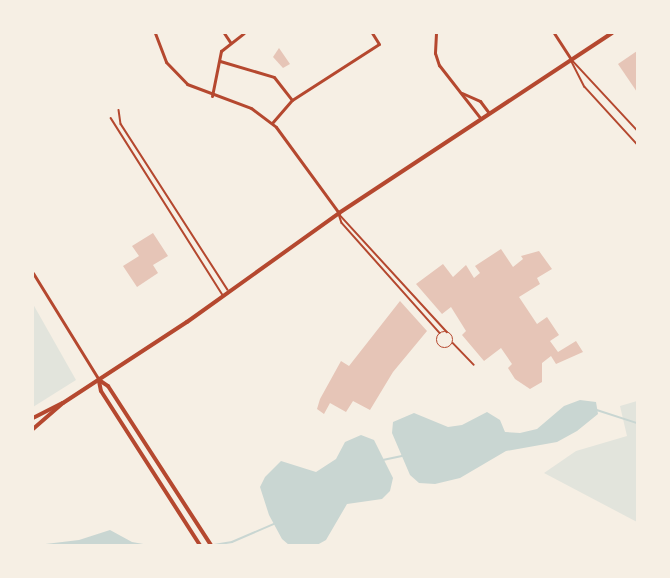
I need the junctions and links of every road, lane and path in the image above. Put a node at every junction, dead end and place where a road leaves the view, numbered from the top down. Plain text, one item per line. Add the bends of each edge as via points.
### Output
1 (155, 33) edge
2 (224, 33) edge
3 (244, 33) edge
4 (372, 33) edge
5 (436, 33) edge
6 (554, 33) edge
7 (612, 33) edge
8 (230, 42) junction
9 (571, 59) junction
10 (220, 61) junction
11 (462, 93) junction
12 (212, 96) junction
13 (292, 100) junction
14 (119, 110) dead end
15 (489, 113) junction
16 (111, 118) dead end
17 (481, 119) junction
18 (272, 123) junction
19 (637, 130) edge
20 (637, 144) edge
21 (339, 213) junction
22 (33, 273) edge
23 (228, 291) junction
24 (223, 295) junction
25 (447, 332) junction
26 (440, 333) junction
27 (453, 343) junction
28 (474, 365) dead end
29 (99, 380) junction
30 (63, 403) junction
31 (33, 418) edge
32 (33, 429) edge
33 (200, 545) edge
34 (211, 545) edge

1 - 12 street via 160,52 174,74
2 - 8 street
3 - 8 street
4 - 13 street via 379,44
5 - 11 street via 434,47 439,65
6 - 9 street
7 - 9 main road
8 - 10 street via 221,51
9 - 15 main road
9 - 19 lane
9 - 20 lane via 585,87
10 - 12 street
10 - 13 street via 274,77
11 - 15 street via 480,101
11 - 17 street
12 - 18 street via 239,102
13 - 18 street
14 - 23 lane via 121,124
15 - 17 main road
16 - 24 lane
17 - 21 main road
18 - 21 street
21 - 23 main road
21 - 25 lane
21 - 26 lane via 342,223
22 - 29 street
23 - 24 main road
24 - 29 main road
25 - 26 lane
25 - 27 lane
26 - 27 lane via 436,339 439,346 448,348
27 - 28 lane
29 - 30 main road
29 - 33 main road via 101,391
29 - 34 main road via 108,386
30 - 31 main road
30 - 32 main road

